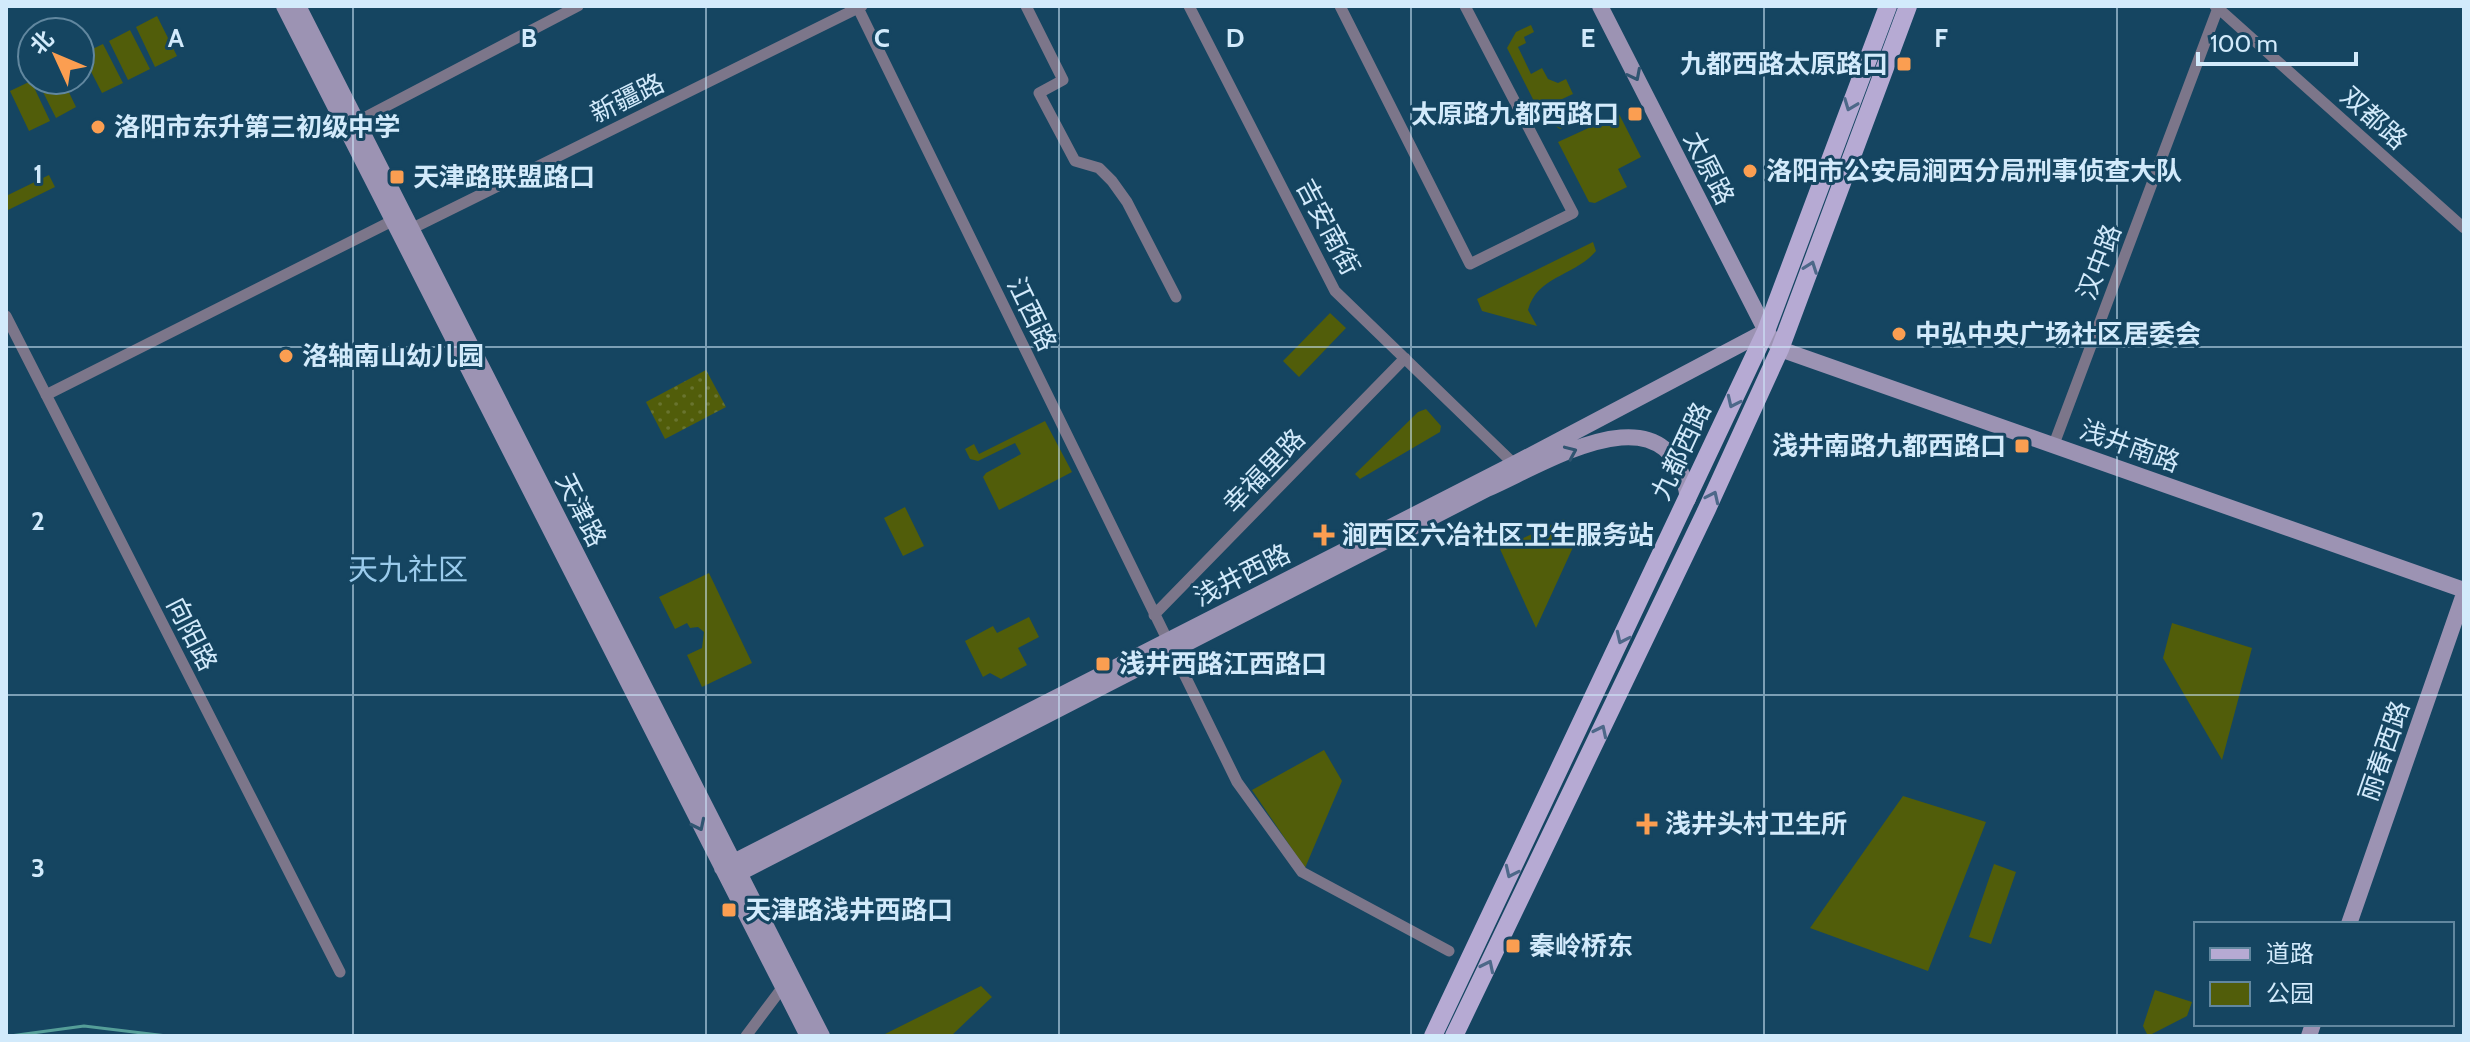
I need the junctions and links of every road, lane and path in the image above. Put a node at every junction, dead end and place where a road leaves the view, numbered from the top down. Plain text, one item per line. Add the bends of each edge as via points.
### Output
1 (284, 6) edge
2 (298, 6) edge
3 (578, 6) edge
4 (1026, 6) edge
5 (1189, 6) edge
6 (1340, 6) edge
7 (1465, 6) edge
8 (1600, 6) edge
9 (1888, 6) edge
10 (1908, 6) edge
11 (859, 7) edge
12 (2217, 7) edge
13 (356, 122) junction
14 (403, 222) junction
15 (2464, 228) edge
16 (1176, 297) dead end
17 (6, 316) edge
18 (1766, 331) junction
19 (1782, 344) junction
20 (1405, 358) junction
21 (46, 395) junction
22 (2056, 440) junction
23 (1514, 464) junction
24 (1688, 499) junction
25 (2464, 580) edge
26 (2464, 592) edge
27 (1154, 615) junction
28 (2464, 621) edge
29 (1169, 646) junction
30 (731, 870) junction
31 (2350, 922) edge
32 (2359, 922) edge
33 (1449, 951) dead end
34 (340, 972) dead end
35 (788, 984) junction
36 (746, 1036) edge
37 (808, 1036) edge
38 (822, 1036) edge
39 (1433, 1036) edge
40 (1454, 1036) edge

1 - 14 main road, 天津路
2 - 13 main road, 天津路
3 - 13 street
4 - 16 street via 1063,80 1039,93 1075,161 1099,168 1127,202
5 - 20 street, 吉安南街 via 1335,291
6 - 7 street via 1470,264 1573,213
8 -> 18 main road, 太原路
9 -> 18 main road, 九都西路
19 -> 10 main road, 九都西路
11 - 14 street, 新疆路
11 - 27 street, 江西路
12 - 15 street, 双都路
12 - 22 street, 汉中路
13 - 14 main road, 天津路
14 - 21 street, 新疆路
14 - 30 main road, 天津路
17 - 21 street, 向阳路
18 - 19 main road, 太原路
18 - 23 main road, 浅井西路
18 -> 24 main road, 九都西路
19 - 22 main road, 浅井南路
40 -> 19 main road, 九都西路
20 - 23 street, 吉安南街
20 - 27 street, 幸福里路
21 - 34 street, 向阳路
22 - 25 main road, 浅井南路
22 - 26 main road, 浅井南路
23 - 29 main road, 浅井西路
29 -> 24 main road, 浅井西路 via 1595,441 1649,439 1668,451
24 -> 39 main road, 九都西路
26 - 31 main road, 丽春西路
27 - 29 street, 江西路
28 - 32 main road, 丽春西路
29 - 30 main road, 浅井西路
29 - 33 street, 江西路 via 1237,782 1302,872
30 - 35 main road, 天津路
35 - 36 street
35 - 37 main road, 天津路
35 - 38 main road, 天津路

